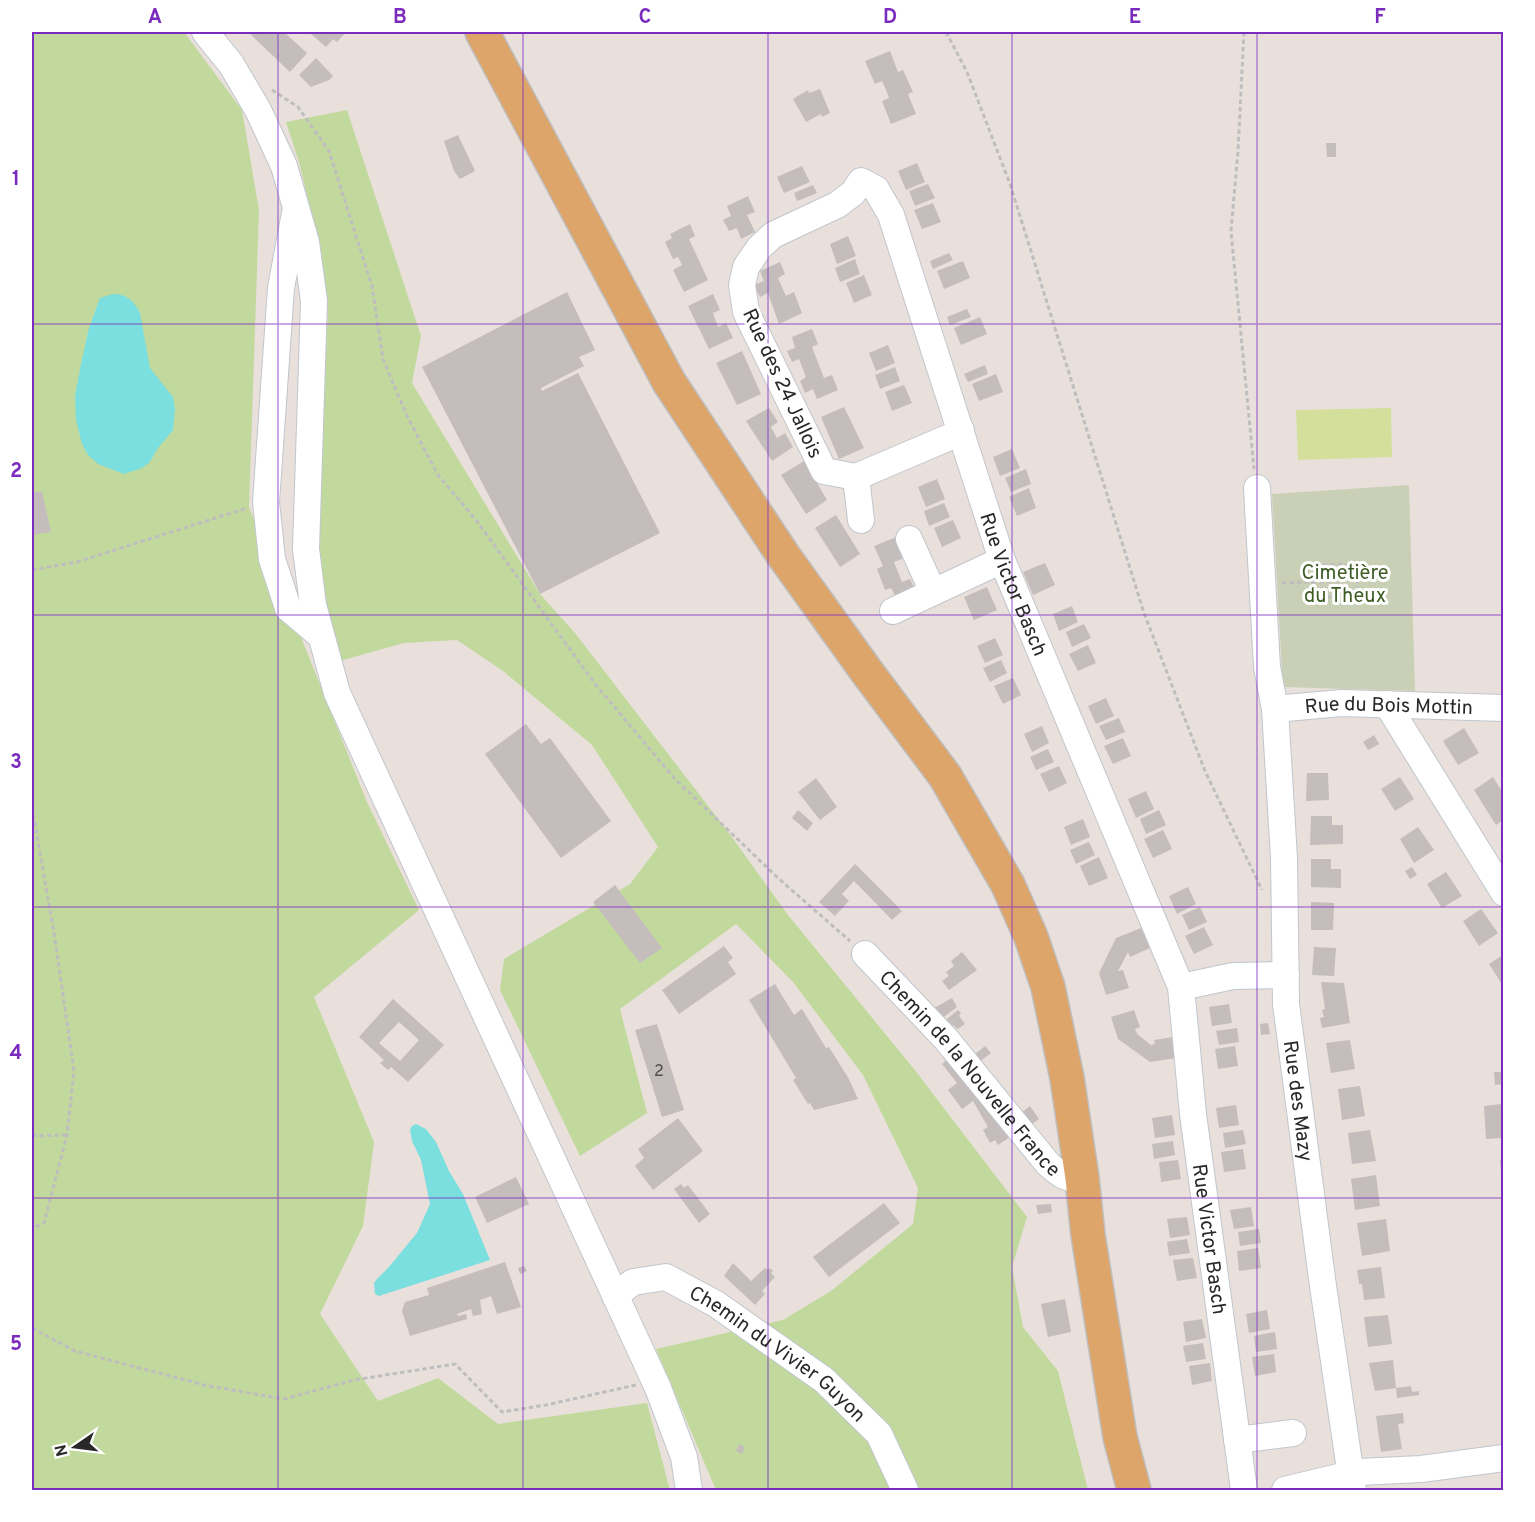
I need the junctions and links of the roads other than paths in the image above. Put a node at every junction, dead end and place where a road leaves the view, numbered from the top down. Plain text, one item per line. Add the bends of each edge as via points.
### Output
1 (205, 32) edge
2 (482, 32) edge
3 (861, 181) joint
4 (296, 207) junction
5 (961, 430) junction
6 (856, 477) junction
7 (1257, 488) road end
8 (861, 520) dead end
9 (909, 539) dead end
10 (1002, 560) junction
11 (933, 592) junction
12 (892, 611) dead end
13 (321, 636) junction
14 (1387, 704) junction
15 (1503, 708) edge
16 (1275, 709) junction
17 (1503, 892) edge
18 (865, 954) road end
19 (1286, 975) junction
20 (1180, 987) junction
21 (1082, 1178) junction
22 (615, 1296) junction
23 (1293, 1433) dead end
24 (1237, 1440) junction
25 (1503, 1458) edge
26 (1352, 1483) edge
27 (689, 1491) edge
28 (904, 1491) edge
29 (1134, 1491) edge
30 (1244, 1491) edge
31 (1285, 1491) edge

1 - 4 street via 231,64 258,110 284,166
2 - 21 main road via 669,382 783,555 945,776 1008,885 1048,987
3 - 5 street, Rue Victor Basch via 876,189 891,215
3 - 6 street, Rue des 24 Jallois via 837,205 773,234 746,267 742,285 746,312 824,471
4 - 13 street via 306,242 314,301 306,549
4 - 13 street via 281,288 266,502 272,559 288,608
5 - 6 street
5 - 10 street, Rue Victor Basch
6 - 8 street
7 - 16 street, Rue des Mazy via 1267,667
9 - 11 street
10 - 11 street
10 - 20 street, Rue Victor Basch
11 - 12 street
13 - 22 street via 337,693
14 - 15 street, Rue du Bois Mottin
14 - 16 street, Rue du Bois Mottin via 1341,703
14 - 17 street
16 - 19 street, Rue des Mazy
18 - 21 street, Chemin de la Nouvelle France via 946,1039 1048,1164 1060,1175
19 - 20 street via 1233,976
19 - 26 street, Rue des Mazy via 1286,1004
20 - 24 street, Rue Victor Basch
21 - 29 main road via 1120,1437
22 - 27 street via 655,1381 684,1457
22 - 28 street, Chemin du Vivier Guyon via 633,1282 666,1277 716,1304 824,1380 879,1434
23 - 24 street
24 - 30 street, Rue Victor Basch
25 - 26 street via 1359,1472
26 - 31 street

